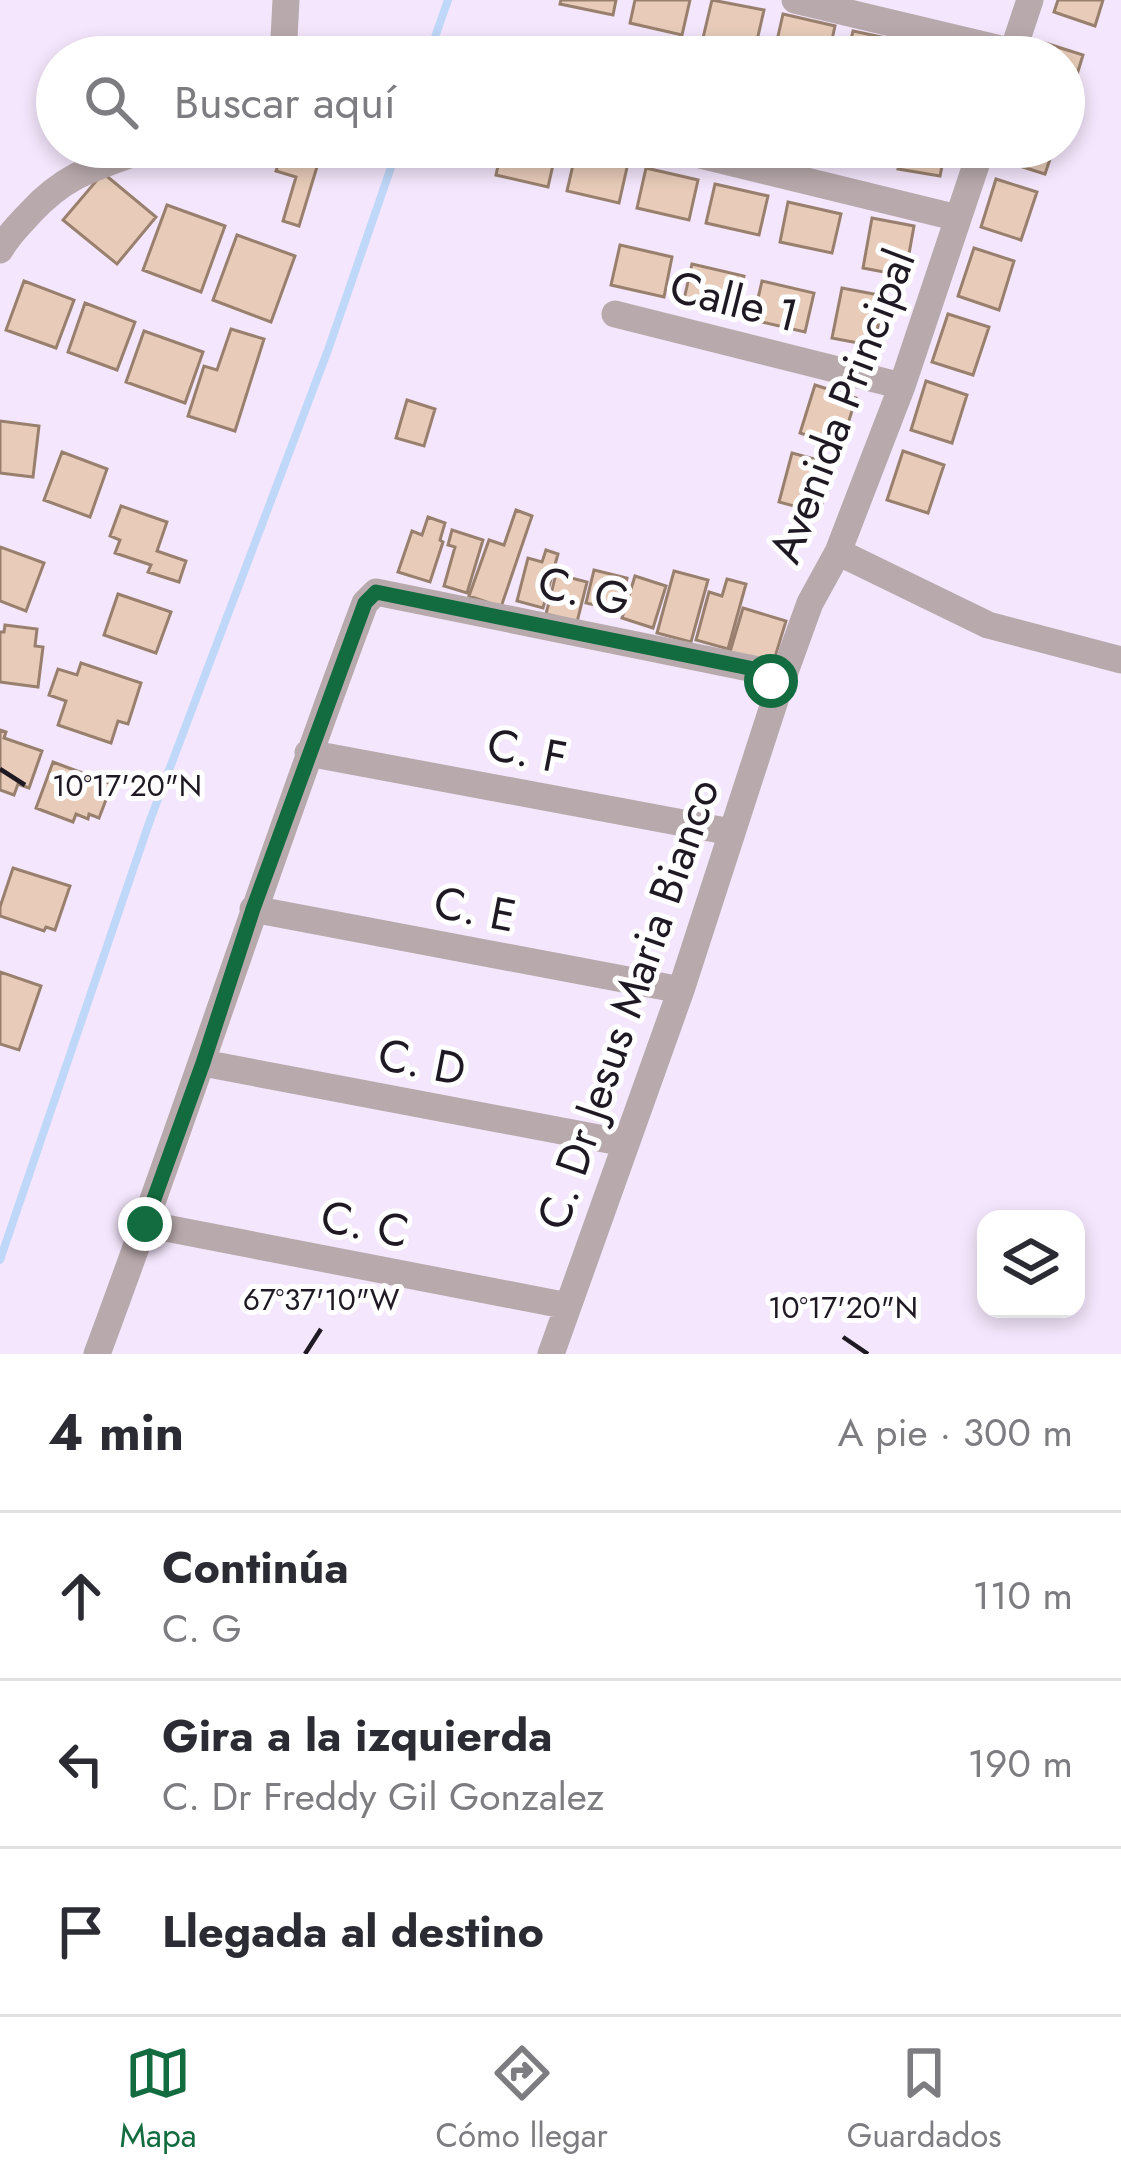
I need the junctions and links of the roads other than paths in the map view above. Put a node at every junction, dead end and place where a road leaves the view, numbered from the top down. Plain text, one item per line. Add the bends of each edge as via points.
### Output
1 (286, 0) edge
2 (795, 0) edge
3 (1030, 0) edge
4 (284, 36) edge
5 (940, 36) edge
6 (1018, 36) edge
7 (96, 168) edge
8 (753, 168) edge
9 (975, 168) edge
10 (958, 218) junction
11 (0, 250) edge
12 (615, 314) dead end
13 (902, 386) junction
14 (838, 552) junction
15 (1121, 660) edge
16 (774, 687) junction
17 (308, 753) junction
18 (731, 832) junction
19 (253, 909) junction
20 (681, 991) junction
21 (203, 1063) junction
22 (625, 1143) junction
23 (145, 1224) junction
24 (568, 1306) junction
25 (97, 1354) edge
26 (551, 1354) edge

1 - 4 street
2 - 5 street
3 - 6 street
7 - 11 street via 53,189
8 - 10 street
9 - 10 street, Avenida Principal
10 - 13 street, Avenida Principal
12 - 13 street, Calle 1
13 - 14 street, Avenida Principal
14 - 15 street via 988,626
14 - 16 street, Avenida Principal
16 - 17 street, C. G via 759,670 376,592
16 - 18 street, C. Dr Jesus Maria Bianco
17 - 18 street, C. F
17 - 19 street
18 - 20 street, C. Dr Jesus Maria Bianco
19 - 20 street, C. E
19 - 21 street
20 - 22 street, C. Dr Jesus Maria Bianco
21 - 22 street, C. D
21 - 23 street
22 - 24 street, C. Dr Jesus Maria Bianco
23 - 24 street, C. C
23 - 25 street
24 - 26 street, C. Dr Jesus Maria Bianco

